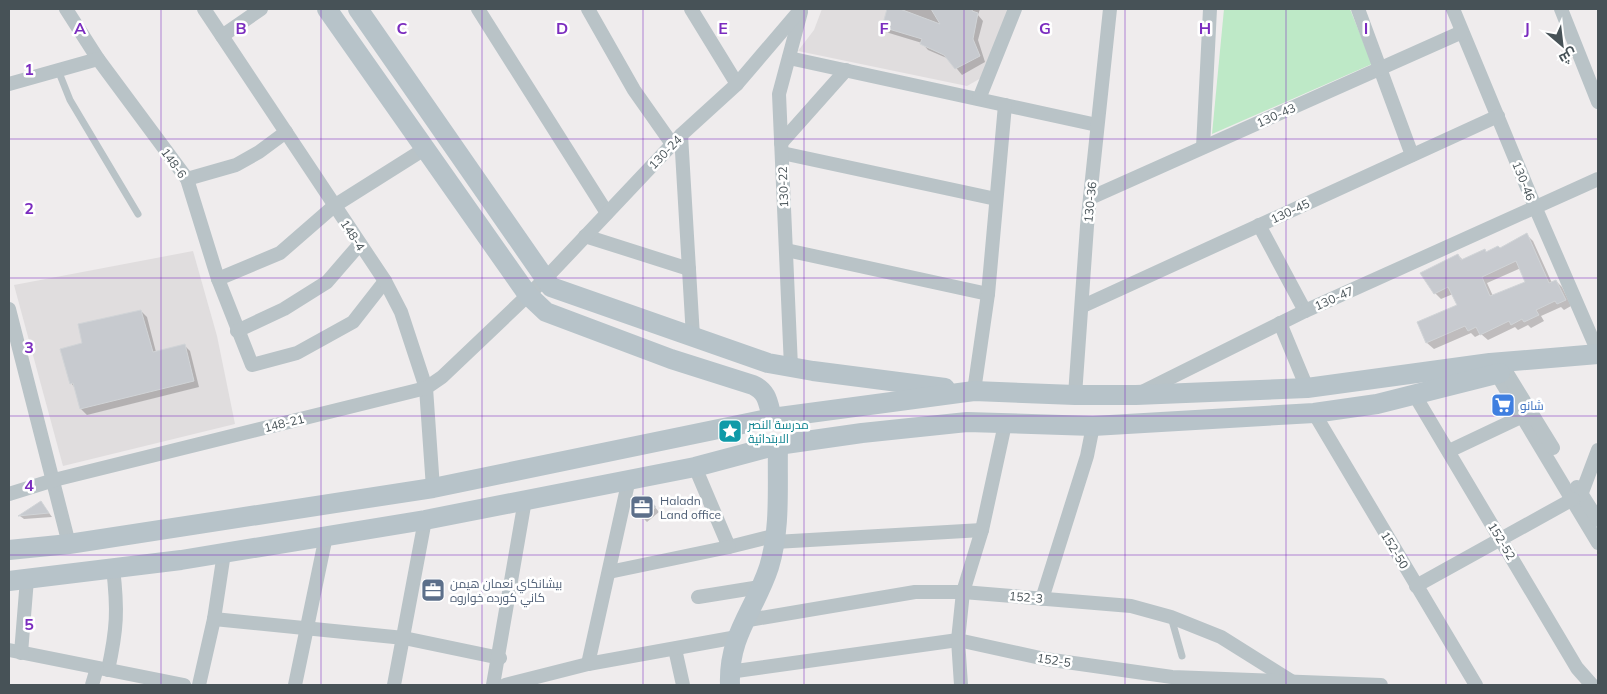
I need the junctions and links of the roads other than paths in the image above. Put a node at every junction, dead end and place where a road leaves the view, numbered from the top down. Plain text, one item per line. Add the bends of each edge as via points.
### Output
1 (66, 9) edge
2 (204, 9) edge
3 (261, 9) edge
4 (327, 9) edge
5 (358, 9) edge
6 (478, 9) edge
7 (588, 9) edge
8 (691, 9) edge
9 (802, 9) edge
10 (1015, 9) edge
11 (1110, 9) edge
12 (1210, 9) edge
13 (1358, 9) edge
14 (1561, 9) edge
15 (1456, 10) edge
16 (1462, 32) junction
17 (222, 36) junction
18 (789, 58) junction
19 (98, 59) junction
20 (1382, 69) junction
21 (58, 70) junction
22 (846, 70) junction
23 (9, 84) edge
24 (737, 84) junction
25 (979, 99) junction
26 (1598, 102) edge
27 (1005, 105) junction
28 (1498, 116) junction
29 (1097, 125) junction
30 (286, 132) junction
31 (676, 140) junction
32 (426, 148) junction
33 (781, 148) junction
34 (1203, 148) junction
35 (1412, 155) junction
36 (187, 178) junction
37 (1598, 179) edge
38 (1090, 198) junction
39 (996, 199) junction
40 (334, 206) junction
41 (1536, 209) junction
42 (607, 213) junction
43 (138, 214) dead end
44 (1258, 225) junction
45 (585, 236) junction
46 (359, 245) junction
47 (786, 250) junction
48 (689, 269) junction
49 (218, 279) junction
50 (545, 279) junction
51 (385, 281) junction
52 (988, 294) junction
53 (528, 296) junction
54 (1083, 306) junction
55 (9, 309) edge
56 (1305, 311) junction
57 (1280, 323) junction
58 (237, 331) junction
59 (693, 337) junction
60 (1598, 353) edge
61 (15, 357) edge
62 (791, 367) junction
63 (1498, 368) junction
64 (426, 388) junction
65 (1307, 388) junction
66 (974, 391) junction
67 (1414, 394) junction
68 (1075, 395) junction
69 (1136, 395) junction
70 (1314, 414) junction
71 (1523, 416) junction
72 (772, 418) junction
73 (1004, 424) junction
74 (1093, 426) junction
75 (778, 446) junction
76 (1598, 450) edge
77 (1449, 451) junction
78 (565, 461) junction
79 (695, 466) junction
80 (629, 479) junction
81 (54, 480) junction
82 (433, 488) junction
83 (569, 491) junction
84 (9, 494) edge
85 (1577, 497) junction
86 (525, 500) junction
87 (425, 520) junction
88 (1598, 520) edge
89 (982, 530) junction
90 (326, 536) junction
91 (1500, 537) junction
92 (776, 539) junction
93 (1598, 543) edge
94 (69, 544) junction
95 (729, 547) junction
96 (9, 550) edge
97 (224, 552) junction
98 (113, 568) junction
99 (609, 572) junction
100 (18, 580) edge
101 (1416, 586) junction
102 (760, 587) junction
103 (963, 592) junction
104 (698, 597) dead end
105 (1042, 599) junction
106 (1171, 616) junction
107 (214, 619) junction
108 (306, 629) junction
109 (740, 629) junction
110 (404, 638) junction
111 (958, 640) junction
112 (675, 649) junction
113 (15, 652) edge
114 (1182, 656) dead end
115 (500, 658) junction
116 (588, 664) junction
117 (102, 669) junction
118 (729, 679) edge
119 (1178, 681) edge
120 (1293, 684) edge
121 (92, 685) edge
122 (184, 685) edge
123 (199, 685) edge
124 (295, 685) edge
125 (394, 685) edge
126 (493, 685) edge
127 (505, 685) edge
128 (683, 685) edge
129 (961, 685) edge
130 (1381, 685) edge
131 (1476, 685) edge
132 (1592, 685) edge

1 - 19 street, 148-6
2 - 17 street, 148-4
3 - 17 street
4 - 32 main road
5 - 50 main road
6 - 42 street
7 - 31 street via 634,90
8 - 24 street
9 - 18 street, 130-22
9 - 24 street, 130-24
10 - 25 street
11 - 29 street, 130-36
12 - 34 street
13 - 20 street
14 - 26 street
15 - 16 street, 130-46
16 - 20 street, 130-43
16 - 28 street, 130-46
17 - 30 street, 148-4
18 - 22 street
18 - 33 street, 130-22 via 779,94
19 - 21 street
19 - 36 street, 148-6
20 - 34 street, 130-43
20 - 35 street
21 - 23 street
21 - 43 lane via 70,100
22 - 25 street
22 - 33 street
24 - 31 street, 130-24
25 - 27 street
27 - 29 street
27 - 39 street
28 - 35 street, 130-45
28 - 41 street, 130-46
29 - 38 street, 130-36
30 - 36 street via 236,165
30 - 40 street, 148-4
31 - 42 street, 130-24
31 - 48 street
32 - 40 street
32 - 53 main road
33 - 39 street
33 - 47 street, 130-22
34 - 38 street, 130-43
35 - 44 street, 130-45
36 - 49 street, 148-6
37 - 41 street, 130-47
38 - 54 street, 130-36
39 - 52 street
40 - 46 street, 148-4
40 - 49 street via 280,253
41 - 56 street, 130-47
41 - 60 street, 130-46
42 - 45 street, 130-24
44 - 54 street, 130-45
44 - 56 street
45 - 48 street
45 - 50 street, 130-24
46 - 51 street, 148-4
46 - 58 street via 327,282 284,309
47 - 52 street
47 - 62 street, 130-22
48 - 59 street
49 - 58 street, 148-6
50 - 53 street, 130-24
50 - 59 main road via 551,287
51 - 58 street, 148-6 via 353,322 297,353 252,365
51 - 64 street, 148-4 via 401,312
52 - 66 street
53 - 64 street, 148-21 via 442,377
53 - 72 main road via 546,312 763,389
54 - 68 street, 130-36
55 - 61 street
56 - 57 street, 130-47
57 - 65 street
57 - 69 street, 130-47
59 - 62 main road via 768,363
60 - 63 main road
61 - 81 street
62 - 66 main road
63 - 65 main road
63 - 67 main road
63 - 71 street
63 - 85 street
64 - 81 street, 148-21
64 - 82 street, 148-4
65 - 69 main road
66 - 68 main road
66 - 72 main road
67 - 70 main road via 1377,404
67 - 77 street, 152-52
68 - 69 main road
70 - 74 main road
70 - 101 street, 152-50
71 - 77 street
71 - 85 street
72 - 78 main road
73 - 74 main road
73 - 75 main road via 967,422 862,432
73 - 89 street
74 - 105 street via 1087,456
75 - 79 main road
75 - 92 main road
76 - 85 street
77 - 91 street, 152-52
78 - 82 main road
78 - 83 main road
79 - 80 main road
79 - 95 street
80 - 83 main road
80 - 99 street
81 - 84 street, 148-21
81 - 94 street
82 - 94 main road
83 - 86 main road
85 - 88 street
85 - 91 street
85 - 93 street
86 - 87 main road
86 - 115 street
87 - 90 main road
87 - 110 street
89 - 92 street
89 - 103 street
90 - 97 main road
90 - 108 street
91 - 101 street
91 - 132 street, 152-52 via 1577,668
92 - 95 street
92 - 102 main road
94 - 96 main road
95 - 99 street
97 - 98 main road
97 - 107 street
98 - 100 main road
98 - 117 street via 118,604 117,628
99 - 116 street
100 - 113 street
101 - 131 street, 152-50
102 - 104 street
102 - 109 main road
103 - 105 street, 152-3
103 - 109 street, 152-3 via 915,592
103 - 111 street
105 - 106 street, 152-3 via 1131,606
106 - 114 lane
106 - 120 street, 152-3 via 1221,637
107 - 108 street
107 - 123 street
108 - 110 street
108 - 124 street
109 - 112 street, 152-3
109 - 118 main road
110 - 115 street
110 - 125 street
111 - 118 street, 152-5
111 - 119 street, 152-5 via 1045,659
111 - 129 street
112 - 116 street, 152-3
112 - 128 street
113 - 117 street
115 - 126 street
116 - 127 street, 152-3
117 - 121 street
117 - 122 street
119 - 120 street, 152-5
120 - 130 street, 152-5

